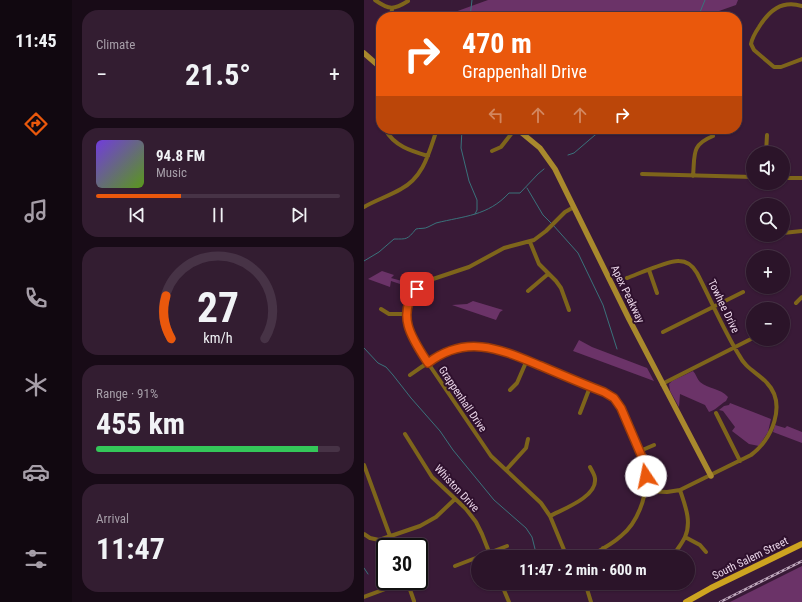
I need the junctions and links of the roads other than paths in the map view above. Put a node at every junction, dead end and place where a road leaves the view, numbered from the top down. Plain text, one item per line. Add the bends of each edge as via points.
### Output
1 (375, 0) edge
2 (408, 1) dead end
3 (802, 6) edge
4 (392, 9) junction
5 (392, 12) edge
6 (364, 54) edge
7 (802, 59) edge
8 (376, 64) edge
9 (389, 134) edge
10 (435, 134) edge
11 (513, 134) edge
12 (524, 134) edge
13 (767, 135) dead end
14 (713, 136) dead end
15 (766, 146) edge
16 (492, 151) dead end
17 (428, 156) junction
18 (642, 174) dead end
19 (693, 176) junction
20 (746, 177) edge
21 (790, 178) edge
22 (802, 178) edge
23 (364, 206) edge
24 (574, 207) junction
25 (802, 231) edge
26 (790, 232) edge
27 (530, 242) junction
28 (649, 270) junction
29 (548, 274) junction
30 (627, 278) dead end
31 (528, 291) dead end
32 (743, 292) dead end
33 (657, 293) dead end
34 (802, 297) edge
35 (796, 303) dead end
36 (714, 307) junction
37 (381, 309) dead end
38 (569, 310) dead end
39 (407, 314) junction
40 (663, 332) dead end
41 (746, 342) edge
42 (734, 348) junction
43 (527, 360) junction
44 (428, 363) junction
45 (410, 375) dead end
46 (662, 384) junction
47 (590, 386) junction
48 (510, 390) dead end
49 (580, 413) dead end
50 (716, 413) dead end
51 (405, 434) dead end
52 (528, 439) dead end
53 (654, 445) dead end
54 (640, 451) junction
55 (740, 461) junction
56 (364, 465) edge
57 (590, 467) dead end
58 (506, 470) junction
59 (711, 476) junction
60 (680, 490) junction
61 (646, 491) junction
62 (455, 499) junction
63 (550, 516) junction
64 (364, 534) edge
65 (390, 537) junction
66 (685, 537) junction
67 (802, 544) edge
68 (507, 546) dead end
69 (603, 548) joint
70 (488, 550) edge
71 (499, 550) edge
72 (564, 550) edge
73 (600, 550) edge
74 (677, 550) edge
75 (706, 552) dead end
76 (471, 561) edge
77 (455, 566) dead end
78 (383, 590) edge
79 (410, 590) edge
80 (504, 590) edge
81 (587, 590) edge
82 (364, 597) edge
83 (414, 601) dead end
84 (509, 602) edge
85 (591, 602) edge
86 (686, 602) edge

1 - 4 street
2 - 4 street
3 - 7 street via 789,3 771,10 752,38 751,44 754,50 774,67
4 - 5 street
6 - 8 main road
9 - 17 street via 401,146
10 - 17 street
11 - 16 street via 501,147
12 - 24 main road, Apex Peakway via 545,154
13 - 15 street
14 - 19 street via 703,140 698,146
17 - 23 street via 421,171 410,183
18 - 19 street
19 - 20 street
21 - 22 street
24 - 27 street, Grappenhall Drive
24 - 46 main road, Apex Peakway
25 - 26 street
27 - 29 street via 537,261
27 - 39 street, Grappenhall Drive via 504,248 469,267 427,281 415,291
28 - 30 street, Towhee Drive
28 - 33 street
28 - 36 street, Towhee Drive via 675,261 689,264 697,273
29 - 31 street
29 - 38 street via 561,288
32 - 36 street
34 - 35 street
36 - 40 street
36 - 42 street, Towhee Drive
37 - 39 street via 389,314
39 - 44 street, Grappenhall Drive via 411,334
41 - 42 street
42 - 46 street
42 - 55 street, Towhee Drive via 750,370 771,388 776,402 776,414 765,442 756,452
43 - 44 street via 501,350 477,346 452,350
43 - 47 street
43 - 48 street via 517,383
44 - 45 street
44 - 58 street, Grappenhall Drive via 486,449
46 - 59 main road, Apex Peakway
47 - 49 street
47 - 54 street via 610,395 619,403
50 - 55 street
51 - 62 street, Whiston Drive via 429,472
52 - 58 street via 526,448
53 - 54 street
54 - 61 street via 645,466
55 - 59 street, Towhee Drive
56 - 65 street
57 - 63 street via 595,477 593,490 583,499
58 - 63 street, Grappenhall Drive via 538,499
59 - 60 street, Towhee Drive
60 - 61 street, Towhee Drive
60 - 66 street via 688,516
61 - 69 street via 640,511 631,526
62 - 65 street via 433,520
62 - 70 street, Whiston Drive via 476,522
63 - 72 street, Grappenhall Drive
64 - 65 street via 375,539
66 - 74 street
66 - 75 street via 700,545
67 - 86 main road, South Salem Street
68 - 71 street
69 - 73 street
76 - 77 street
78 - 82 street
79 - 83 street
80 - 84 street
81 - 85 street

